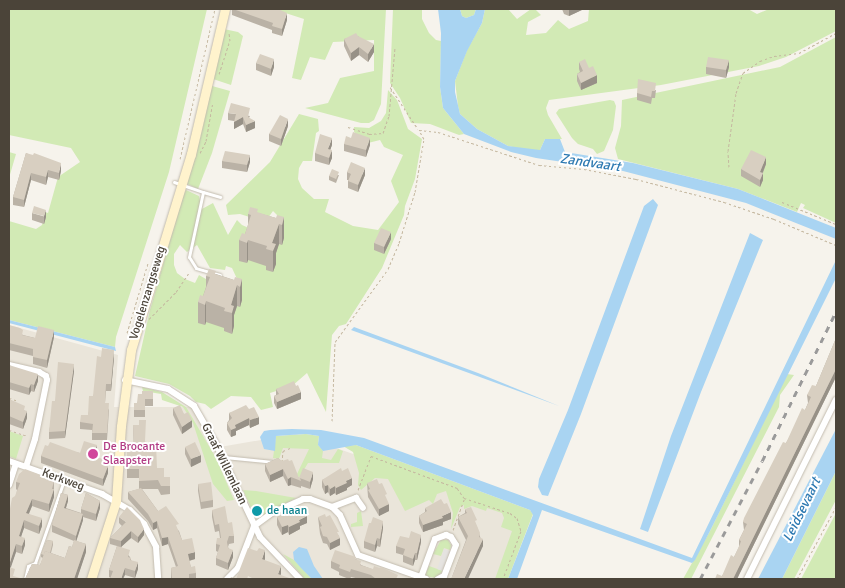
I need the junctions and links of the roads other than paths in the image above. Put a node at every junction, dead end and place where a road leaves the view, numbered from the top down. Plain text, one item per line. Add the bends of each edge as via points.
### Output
1 (225, 9) edge
2 (178, 183) junction
3 (203, 192) junction
4 (220, 197) dead end
5 (220, 276) edge
6 (9, 365) edge
7 (125, 380) junction
8 (836, 400) edge
9 (221, 457) junction
10 (9, 461) edge
11 (282, 462) edge
12 (16, 464) junction
13 (26, 467) junction
14 (64, 480) junction
15 (9, 485) edge
16 (116, 501) junction
17 (332, 507) junction
18 (363, 508) dead end
19 (254, 526) junction
20 (424, 578) edge
21 (24, 579) edge
22 (91, 579) edge
23 (158, 579) edge
24 (227, 579) edge
25 (300, 579) edge
26 (438, 579) edge
27 (747, 579) edge

1 - 2 main road, Vogelenzangseweg via 199,123
2 - 3 lane
2 - 7 main road, Vogelenzangseweg via 135,333
3 - 4 lane
3 - 5 lane via 189,257 196,268
6 - 13 street via 46,376 35,439
7 - 9 street, Graaf Willemlaan via 157,385 188,400
7 - 16 main road, Vogelenzangseweg
8 - 27 street
9 - 11 lane
9 - 19 street, Graaf Willemlaan
10 - 12 street, Kerkweg
12 - 13 street, Kerkweg
12 - 15 street
13 - 14 street, Kerkweg
14 - 16 street, Kerkweg
14 - 21 lane via 35,563 28,566
16 - 22 main road, Vogelenzangseweg
16 - 23 street, Kerkweg via 148,529 156,547
17 - 18 street via 356,498
17 - 19 street via 303,499 272,513
17 - 20 street via 340,515 358,555
19 - 24 street via 238,568
19 - 25 street, Graaf Willemlaan via 260,537
20 - 26 street via 435,540 446,535 456,545 444,576

